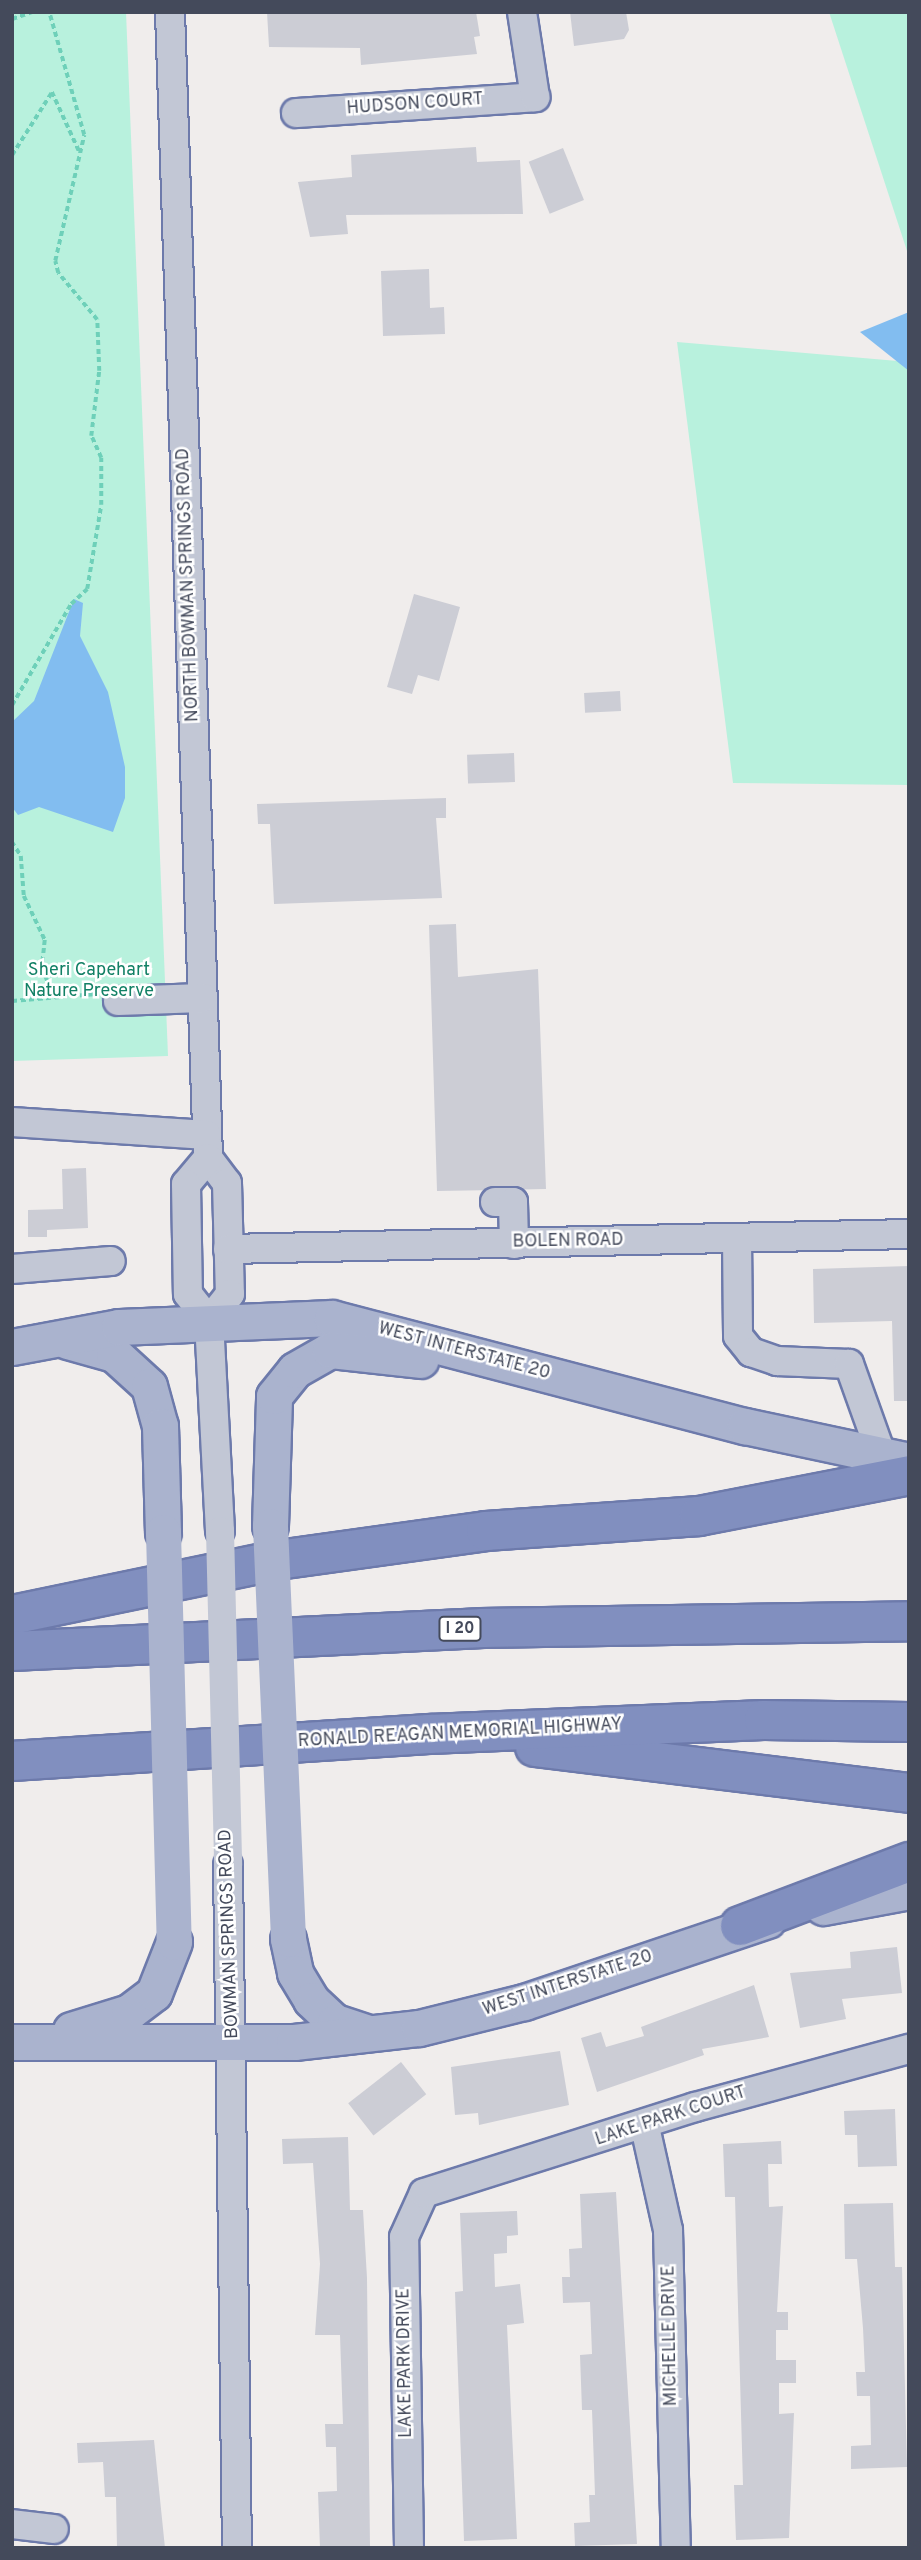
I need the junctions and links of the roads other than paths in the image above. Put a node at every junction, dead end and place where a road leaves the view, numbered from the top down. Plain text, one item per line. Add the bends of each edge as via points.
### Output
1 (170, 12) edge
2 (522, 12) edge
3 (296, 113) dead end
4 (111, 997) road end
5 (202, 998) junction
6 (12, 1122) edge
7 (207, 1146) junction
8 (495, 1202) dead end
9 (909, 1234) edge
10 (737, 1238) junction
11 (514, 1244) junction
12 (228, 1249) junction
13 (111, 1261) dead end
14 (12, 1269) edge
15 (208, 1321) junction
16 (55, 1339) junction
17 (12, 1348) edge
18 (541, 1373) junction
19 (900, 1464) edge
20 (12, 1615) edge
21 (909, 1621) edge
22 (12, 1651) edge
23 (909, 1722) edge
24 (429, 1734) junction
25 (12, 1760) edge
26 (909, 1793) edge
27 (909, 1862) edge
28 (909, 1891) edge
29 (740, 1926) junction
30 (369, 2033) junction
31 (12, 2042) edge
32 (234, 2043) junction
33 (909, 2049) edge
34 (645, 2127) junction
35 (433, 2189) joint
36 (12, 2524) edge
37 (54, 2529) dead end
38 (237, 2548) edge
39 (409, 2548) edge
40 (676, 2548) edge

1 - 5 street, NORTH BOWMAN SPRINGS ROAD
2 - 3 street, HUDSON COURT via 535,97
4 - 5 street
5 - 7 street, NORTH BOWMAN SPRINGS ROAD
6 - 7 street
7 - 12 street via 227,1183
7 - 15 street via 186,1184 188,1294
8 - 11 street via 513,1202
9 - 10 street, BOLEN ROAD
10 - 11 street, BOLEN ROAD
10 - 19 street via 738,1336 751,1352 777,1361 849,1364
11 - 12 street, BOLEN ROAD
12 - 15 street via 230,1294
13 - 14 street
15 - 16 main road, WEST INTERSTATE 20
15 - 18 main road, WEST INTERSTATE 20 via 332,1318
15 - 32 street, BOWMAN SPRINGS ROAD, bridge via 220,1531
16 - 17 main road, WEST INTERSTATE 20
16 - 31 main road, bridge via 114,1354 149,1386 160,1426 174,1942 154,1993 129,2012
18 - 19 main road, WEST INTERSTATE 20
18 - 30 main road, bridge via 472,1371 330,1350 295,1370 274,1395 270,1526 288,1939 295,1973 311,2000 335,2022
19 - 20 highway via 699,1516 486,1531 278,1560
21 - 22 highway, I 20 via 483,1628
23 - 24 highway, RONALD REAGAN MEMORIAL HIGHWAY via 764,1720
24 - 25 highway, RONALD REAGAN MEMORIAL HIGHWAY
24 - 26 highway
27 - 29 highway
28 - 29 main road, WEST INTERSTATE 20
29 - 30 main road, WEST INTERSTATE 20 via 524,2002
30 - 32 main road, WEST INTERSTATE 20
31 - 32 main road, WEST INTERSTATE 20
32 - 38 street, BOWMAN SPRINGS ROAD
33 - 34 street, LAKE PARK COURT
34 - 35 street, LAKE PARK COURT
34 - 40 street, MICHELLE DRIVE via 668,2230
35 - 39 street, LAKE PARK DRIVE via 415,2203 404,2236
36 - 37 street

